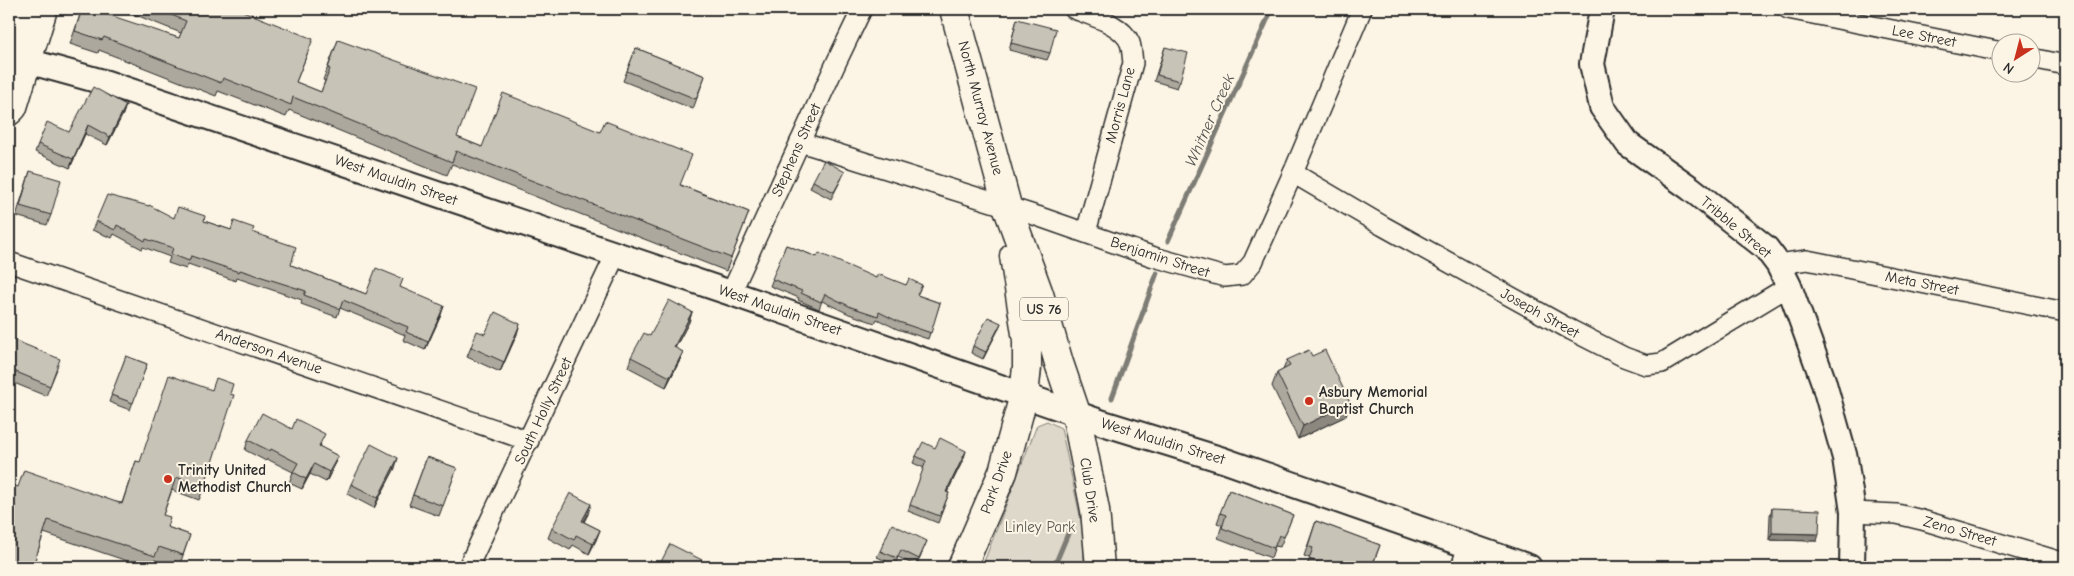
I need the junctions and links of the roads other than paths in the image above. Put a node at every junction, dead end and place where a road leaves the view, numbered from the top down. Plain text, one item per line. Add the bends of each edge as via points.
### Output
1 (18, 9) edge
2 (43, 9) edge
3 (862, 9) edge
4 (954, 9) edge
5 (1074, 9) edge
6 (1362, 9) edge
7 (1602, 9) edge
8 (1788, 9) edge
9 (9, 40) edge
10 (1992, 50) edge
11 (18, 59) edge
12 (2042, 60) edge
13 (2065, 65) edge
14 (9, 111) edge
15 (800, 142) junction
16 (1293, 174) junction
17 (1007, 206) junction
18 (1086, 232) junction
19 (616, 254) junction
20 (9, 262) edge
21 (1778, 264) junction
22 (1789, 286) junction
23 (731, 293) junction
24 (2065, 312) edge
25 (1024, 395) junction
26 (1076, 413) junction
27 (529, 441) junction
28 (1853, 512) junction
29 (1464, 557) edge
30 (2065, 563) edge
31 (468, 567) edge
32 (962, 567) edge
33 (1100, 567) edge
34 (1529, 567) edge
35 (1852, 567) edge

1 - 9 main road
2 - 11 main road
3 - 15 street, Stephens Street
4 - 17 main road, North Murray Avenue / US 76
5 - 18 street, Morris Lane via 1125,34 1131,44 1133,63
6 - 16 street, Benjamin Street
7 - 21 street, Tribble Street via 1592,64 1602,106 1628,144 1766,248
8 - 10 street, Lee Street
11 - 14 main road via 13,108
11 - 19 street, West Mauldin Street via 107,83
12 - 13 street
15 - 17 street, Benjamin Street
15 - 23 street, Stephens Street
16 - 18 street, Benjamin Street via 1253,262 1242,275 1225,277 1154,257
16 - 22 street, Joseph Street via 1571,330 1646,365 1662,363
17 - 18 street, Benjamin Street
17 - 25 main road, North Murray Avenue / US 76 via 1026,340
17 - 26 main road, North Murray Avenue / US 76 via 1039,294
19 - 23 street, West Mauldin Street
19 - 27 street, South Holly Street
20 - 27 street, Anderson Avenue
21 - 22 street, Tribble Street
21 - 24 street, Meta Street via 1807,260
22 - 28 street, Tribble Street via 1824,380 1844,458
23 - 25 street, West Mauldin Street
25 - 26 street, West Mauldin Street
25 - 32 main road, Park Drive / US 76 via 1003,472
26 - 29 street, West Mauldin Street via 1223,460
26 - 33 main road, Club Drive / US 76 via 1095,510
27 - 31 street, South Holly Street
28 - 30 street, Zeno Street via 1897,514 1922,520
28 - 35 street, Tribble Street
29 - 34 street, West Mauldin Street

